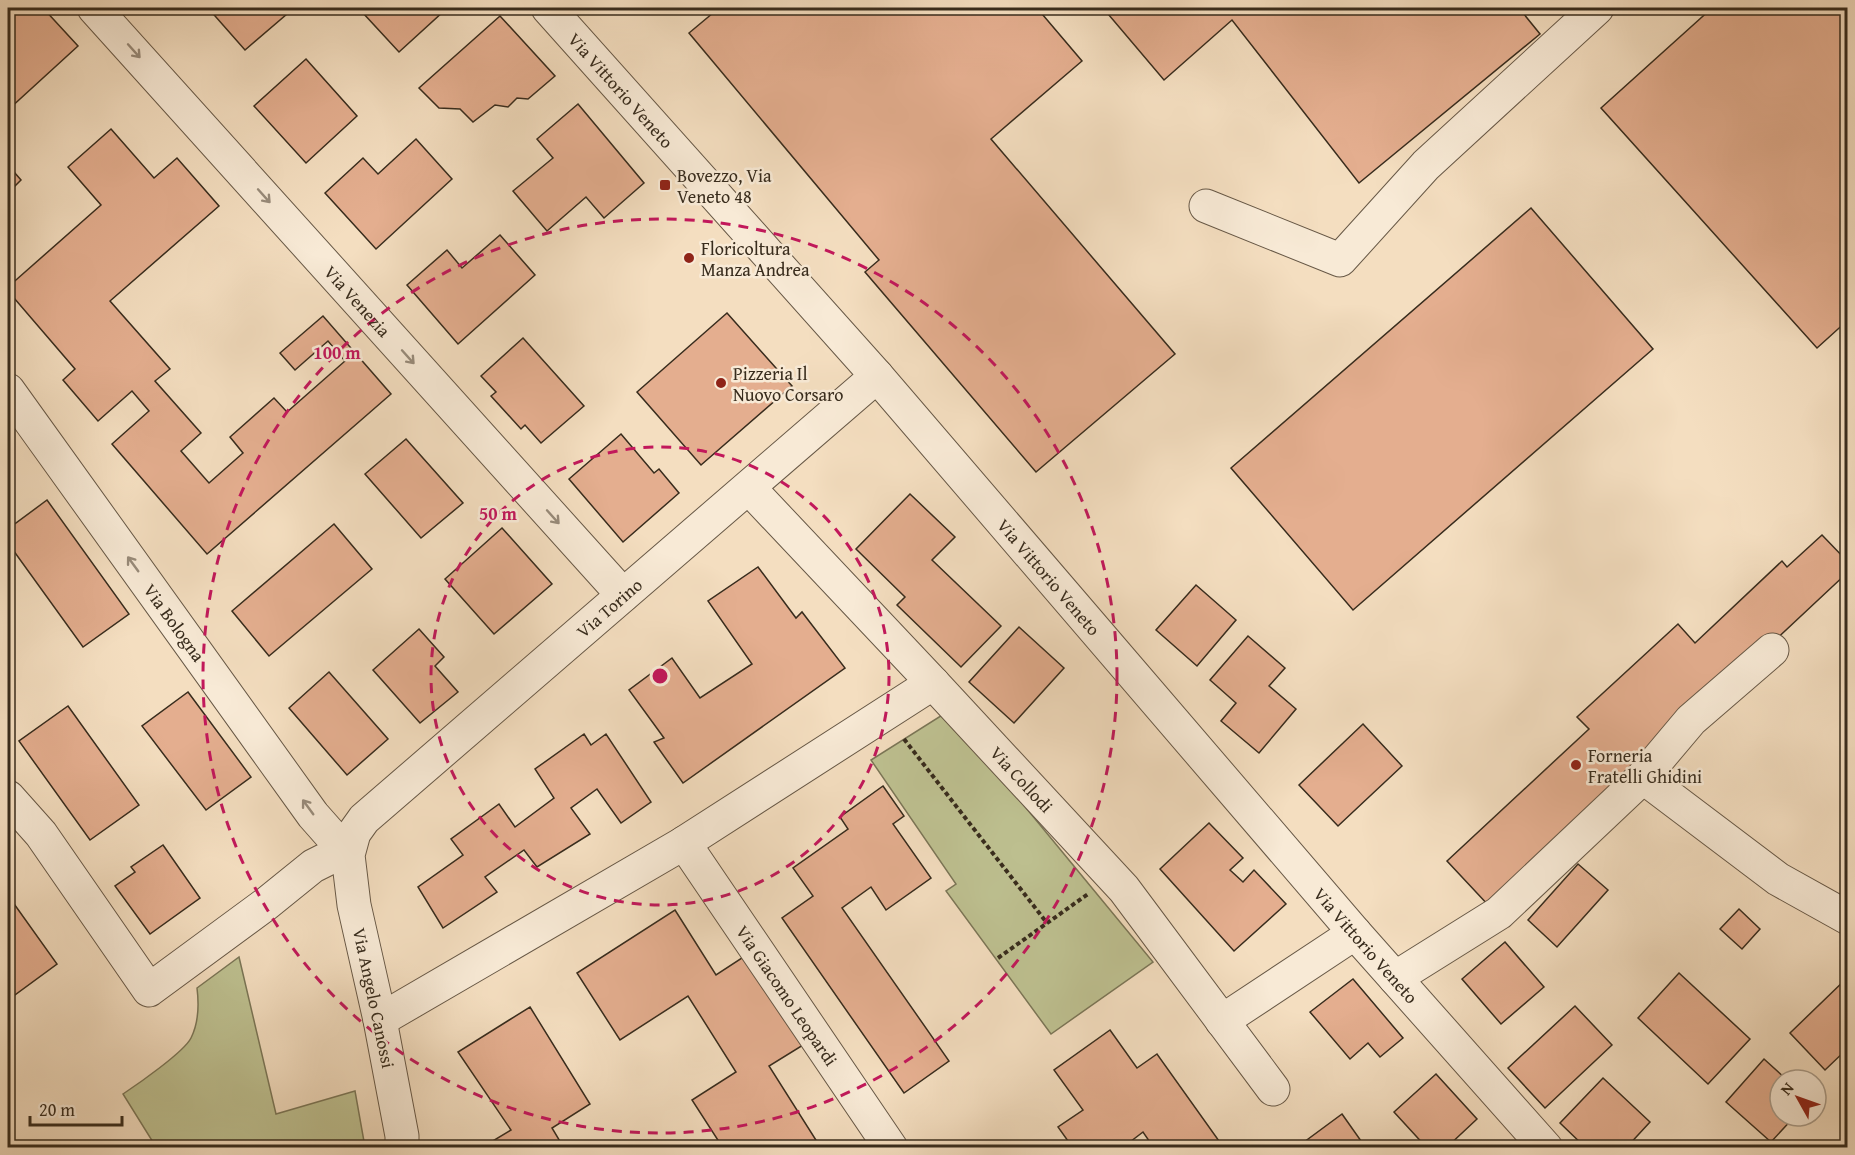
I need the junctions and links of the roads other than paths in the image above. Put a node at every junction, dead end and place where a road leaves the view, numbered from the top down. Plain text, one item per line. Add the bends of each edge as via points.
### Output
1 (94, 8) edge
2 (548, 8) edge
3 (1597, 8) edge
4 (1206, 206) dead end
5 (877, 376) junction
6 (8, 390) edge
7 (749, 488) junction
8 (623, 595) junction
9 (1772, 650) dead end
10 (933, 683) junction
11 (1644, 777) junction
12 (8, 797) edge
13 (684, 843) junction
14 (349, 848) junction
15 (1848, 918) edge
16 (1355, 933) junction
17 (1395, 978) junction
18 (380, 1020) junction
19 (1222, 1021) junction
20 (1273, 1089) dead end
21 (402, 1148) edge
22 (891, 1148) edge
23 (1546, 1148) edge

1 -> 8 street, Via Venezia
2 - 5 street, Via Vittorio Veneto
3 - 4 street via 1426,165 1340,260
5 - 7 street, Via Torino
5 - 16 street, Via Vittorio Veneto
14 -> 6 street, Via Bologna via 336,841 313,815
7 - 8 street, Via Torino
7 - 10 street, Via Collodi
8 - 14 street, Via Torino via 364,819
9 - 11 street via 1691,720
10 - 13 street
10 - 19 street, Via Collodi via 1124,889
11 - 15 street via 1778,879
11 - 17 street via 1499,913
12 - 14 street via 41,834 149,990 270,919 313,866
13 - 18 street
13 - 22 street, Via Giacomo Leopardi
14 - 18 street, Via Angelo Canossi via 354,905
16 - 17 street, Via Vittorio Veneto
16 - 19 street
17 - 23 street, Via Vittorio Veneto
18 - 21 street, Via Angelo Canossi
19 - 20 street, Via Collodi

